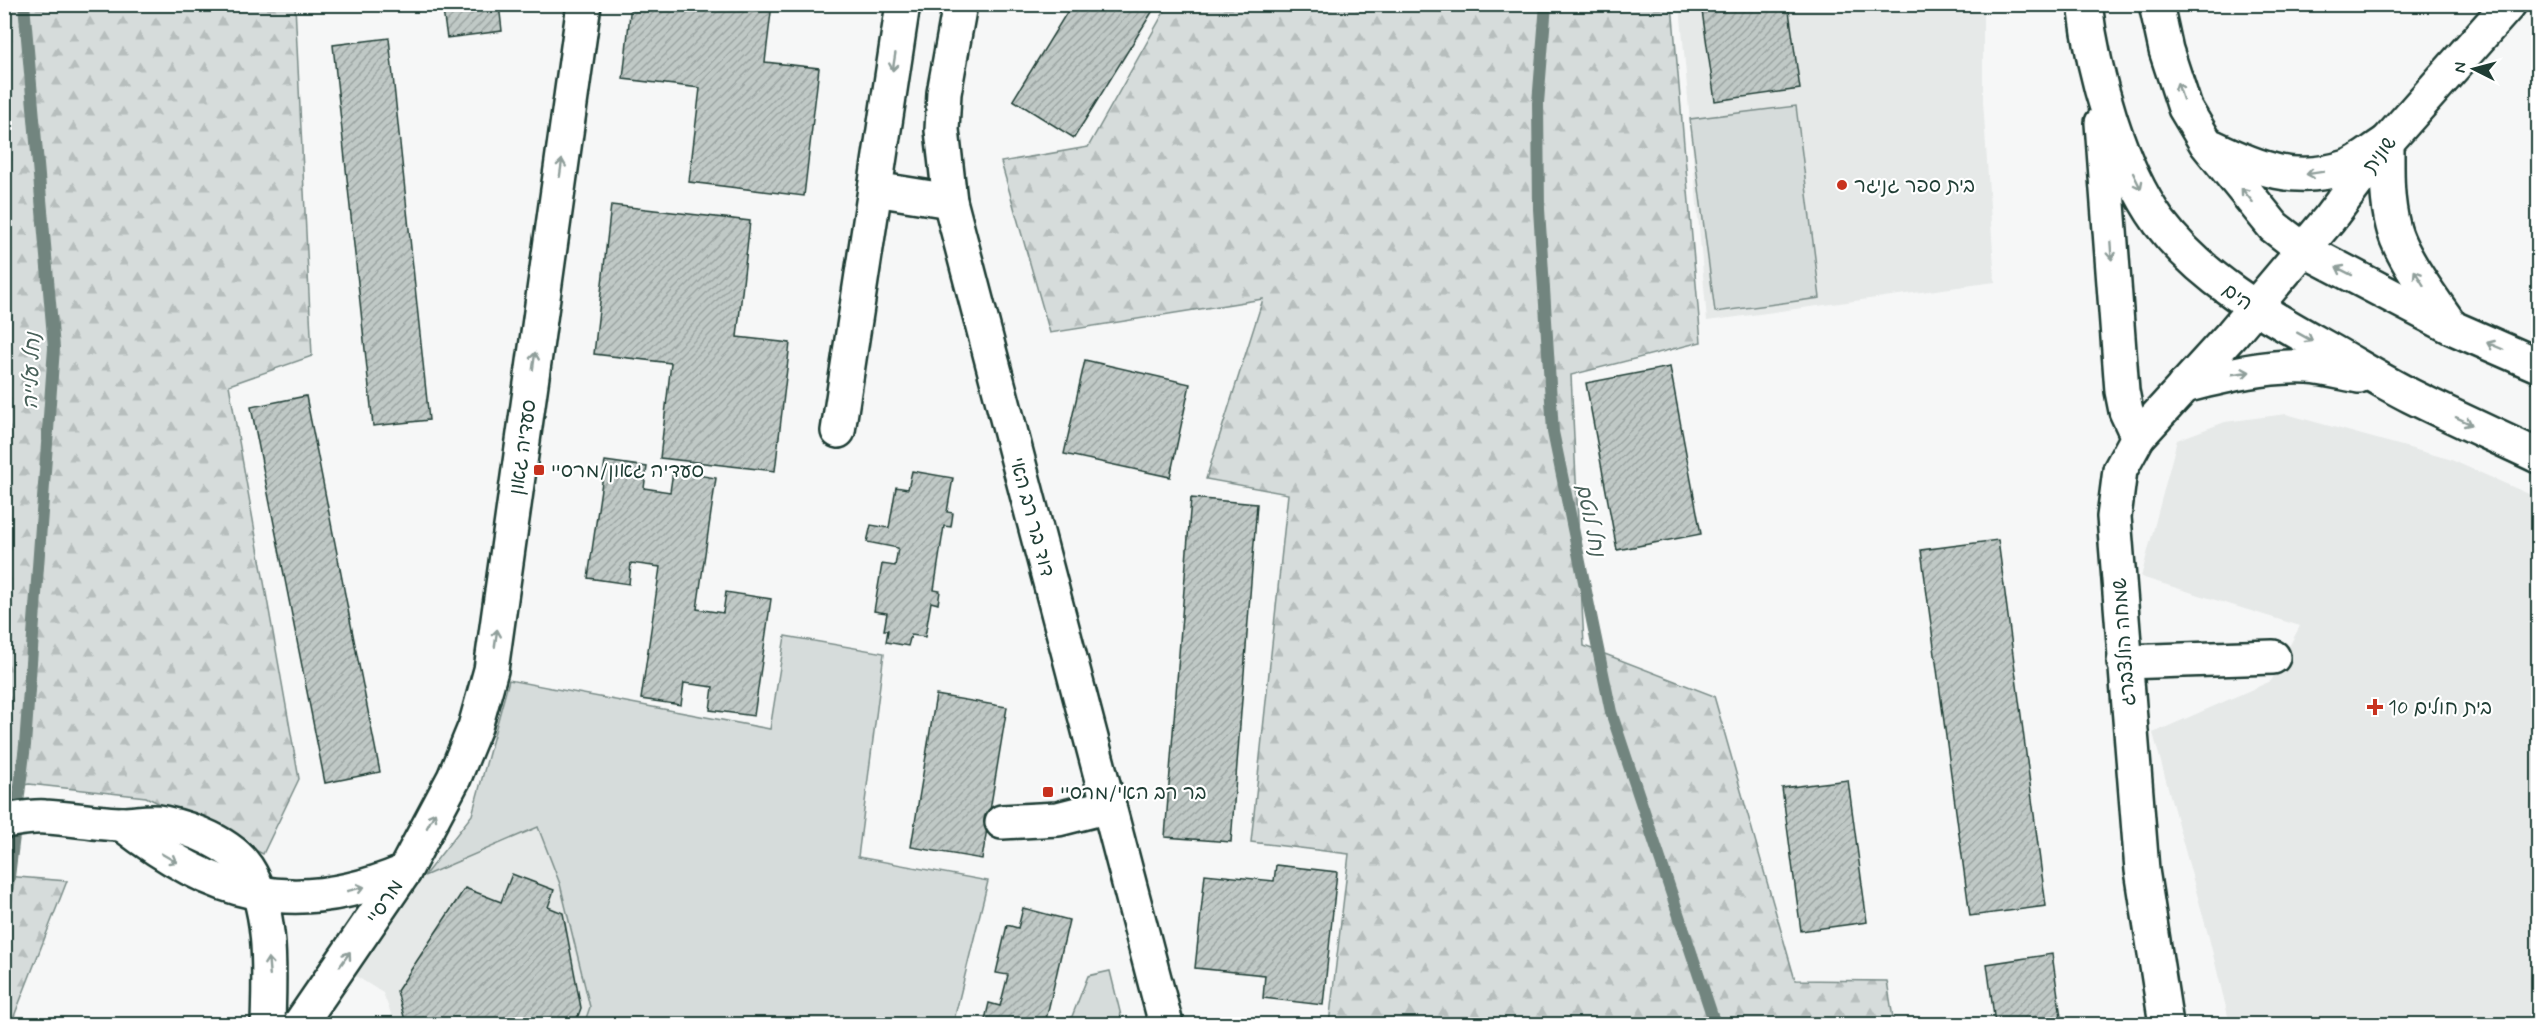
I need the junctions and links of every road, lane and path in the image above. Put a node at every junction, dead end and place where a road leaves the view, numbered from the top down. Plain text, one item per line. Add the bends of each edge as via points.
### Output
1 (584, 4) edge
2 (903, 4) edge
3 (960, 4) edge
4 (2085, 4) edge
5 (2156, 4) edge
6 (2509, 4) edge
7 (2100, 88) junction
8 (2387, 142) junction
9 (2206, 143) junction
10 (875, 189) junction
11 (950, 201) junction
12 (2304, 250) junction
13 (2254, 308) junction
14 (2451, 327) junction
15 (2538, 365) edge
16 (2184, 386) junction
17 (2411, 396) junction
18 (838, 430) dead end
19 (2138, 437) junction
20 (2538, 456) edge
21 (2273, 657) dead end
22 (2124, 662) junction
23 (1109, 806) junction
24 (4, 820) edge
25 (1002, 822) dead end
26 (404, 872) junction
27 (259, 893) junction
28 (268, 1024) edge
29 (300, 1024) edge
30 (1166, 1024) edge
31 (2166, 1024) edge

26 -> 1 street, סעדיה גאון via 476,727 491,670
2 -> 10 street
3 - 11 street, דוד בר רב האי via 944,93 942,130
4 - 7 street, הים
9 -> 5 street via 2185,108
6 - 8 street, שונית
7 -> 13 street, הים via 2137,183 2159,221 2190,257
7 -> 19 street via 2122,391
8 -> 9 street via 2348,166 2295,175 2271,172
8 - 12 street, שונית
14 -> 8 street via 2416,274 2393,228
12 -> 9 street via 2274,227
10 - 11 street
10 - 18 street
11 - 23 street, דוד בר רב האי
12 - 13 street, שונית
14 -> 12 street
13 - 16 street, שמחה הולצברג
13 -> 17 street, הים
15 -> 14 street
16 -> 17 street via 2260,370 2308,367 2358,376
16 - 19 street, שמחה הולצברג
17 -> 20 street, הים
19 - 22 street, שמחה הולצברג via 2120,470 2115,493
21 - 22 street
22 - 31 street, שמחה הולצברג via 2142,870
23 - 25 street via 1058,819
23 - 30 street, דוד בר רב האי
24 - 27 street, מרסיי via 43,817 122,824 191,871 220,884
27 -> 26 street, מרסיי via 312,896 344,892
29 -> 26 street, מרסיי
28 -> 27 street via 270,974

